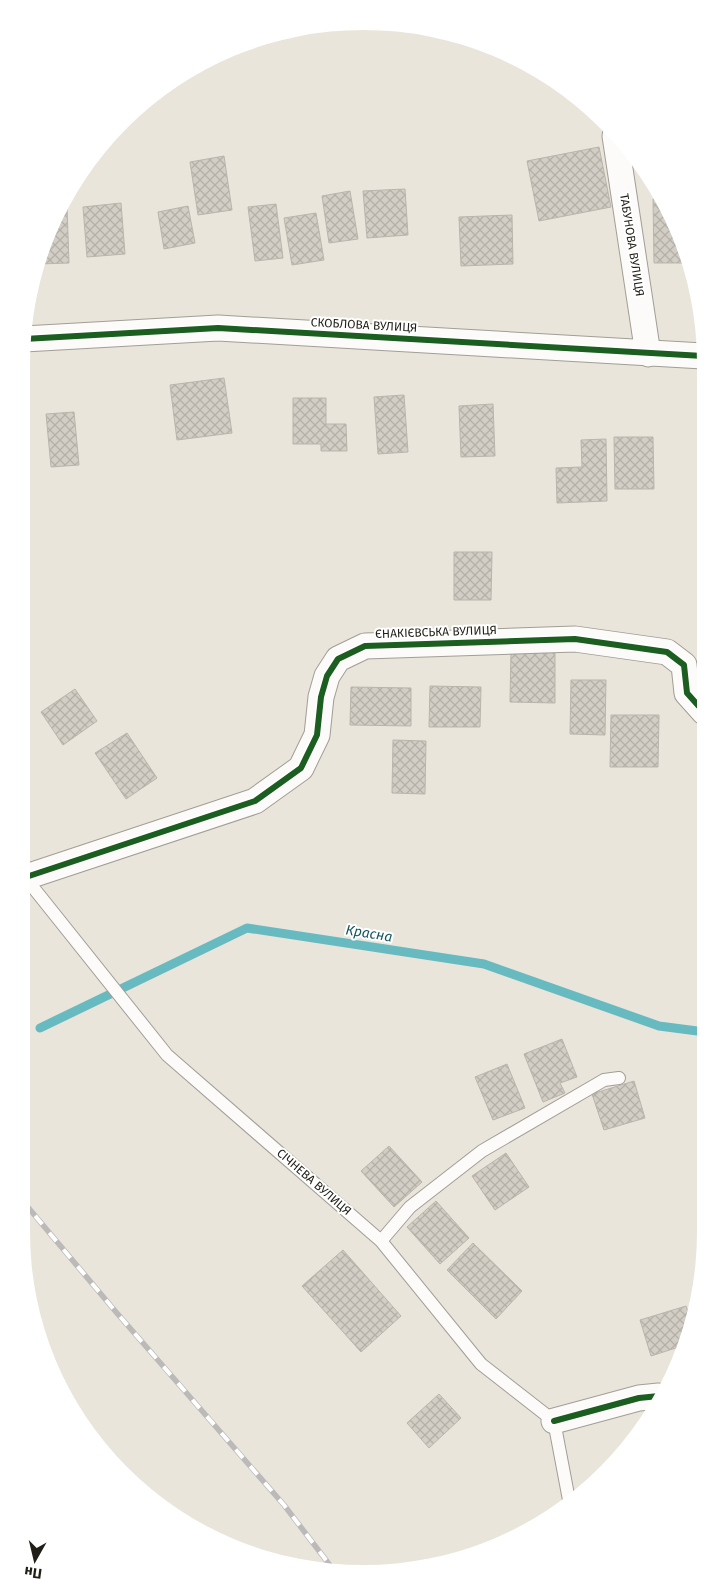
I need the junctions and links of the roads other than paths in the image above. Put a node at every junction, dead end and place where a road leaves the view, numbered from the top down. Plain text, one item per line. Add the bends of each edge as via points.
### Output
1 (618, 148) edge
2 (31, 339) edge
3 (648, 354) junction
4 (697, 356) edge
5 (697, 705) edge
6 (30, 874) edge
7 (30, 884) edge
8 (620, 1078) dead end
9 (381, 1241) junction
10 (653, 1397) edge
11 (554, 1421) junction
12 (568, 1495) edge

1 - 3 street, ТАБУНОВА ВУЛИЦЯ
2 - 3 street, СКОБЛОВА ВУЛИЦЯ via 218,328
3 - 4 street, СКОБЛОВА ВУЛИЦЯ
5 - 6 street, ЄНАКІЄВСЬКА ВУЛИЦЯ via 686,693 684,665 667,652 574,639 365,646 338,659 327,676 317,735 301,768 255,801
7 - 9 lane, СІЧНЕВА ВУЛИЦЯ via 167,1055
8 - 9 lane via 604,1080 482,1151 410,1208
9 - 11 lane, СІЧНЕВА ВУЛИЦЯ via 481,1364
10 - 11 street
11 - 12 lane

